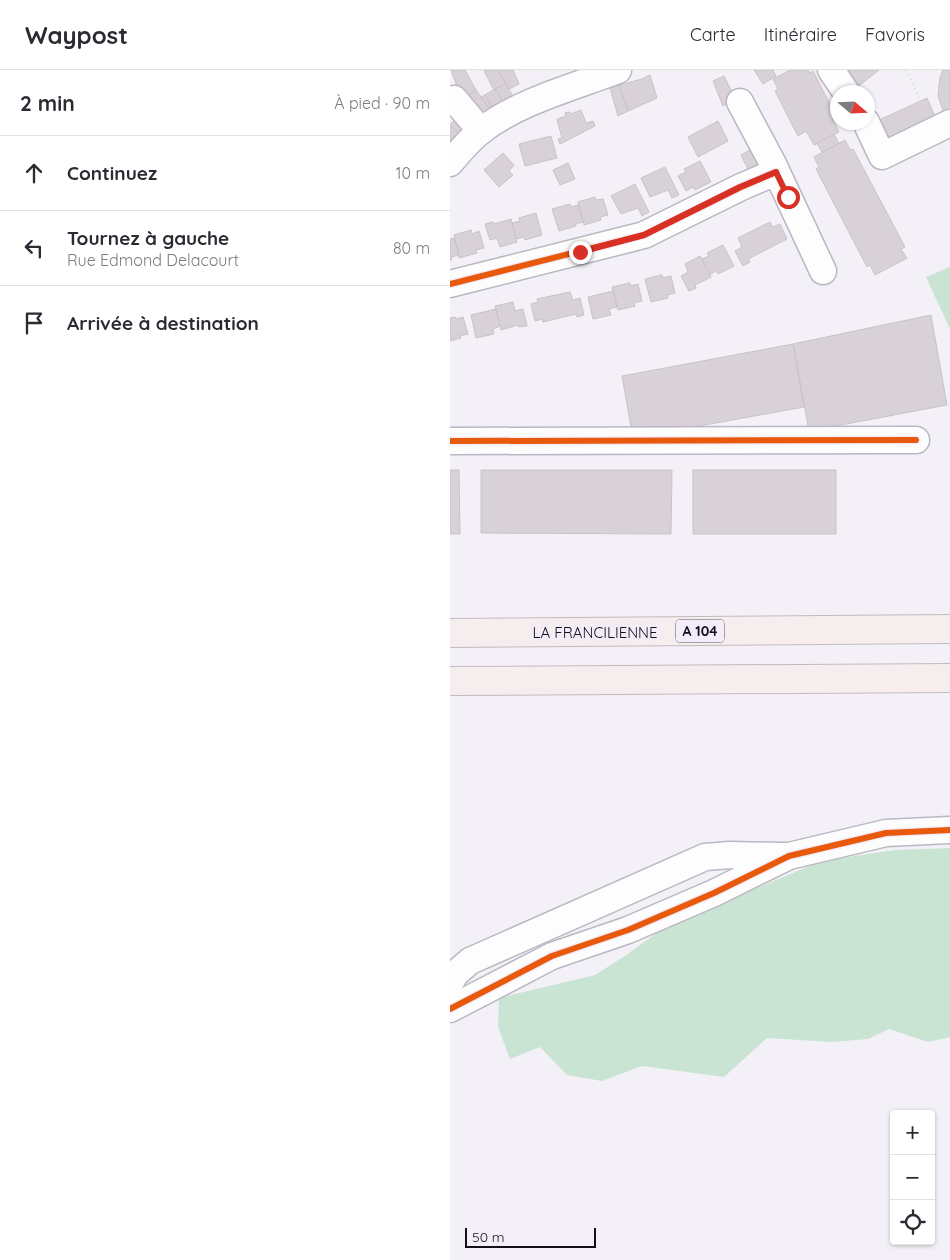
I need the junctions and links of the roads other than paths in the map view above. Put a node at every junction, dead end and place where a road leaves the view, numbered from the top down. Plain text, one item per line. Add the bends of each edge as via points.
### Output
1 (831, 70) edge
2 (607, 72) edge
3 (841, 85) edge
4 (450, 102) edge
5 (740, 102) dead end
6 (950, 123) edge
7 (870, 130) edge
8 (481, 131) junction
9 (450, 163) edge
10 (776, 172) junction
11 (822, 271) dead end
12 (450, 284) edge
13 (916, 440) dead end
14 (450, 441) edge
15 (950, 629) edge
16 (450, 633) edge
17 (950, 678) edge
18 (450, 681) edge
19 (950, 830) edge
20 (789, 856) junction
21 (450, 983) edge
22 (450, 1009) edge

1 - 3 street
2 - 8 street via 528,104
4 - 8 street via 454,99
5 - 10 street
6 - 7 street via 882,156
8 - 9 street
10 - 11 street
10 - 12 street via 644,235
13 - 14 street
15 - 16 highway, LA FRANCILIENNE / A 104
17 - 18 highway
19 - 20 street via 886,833
20 - 21 street via 705,857 470,961
20 - 22 street via 628,930 552,956

